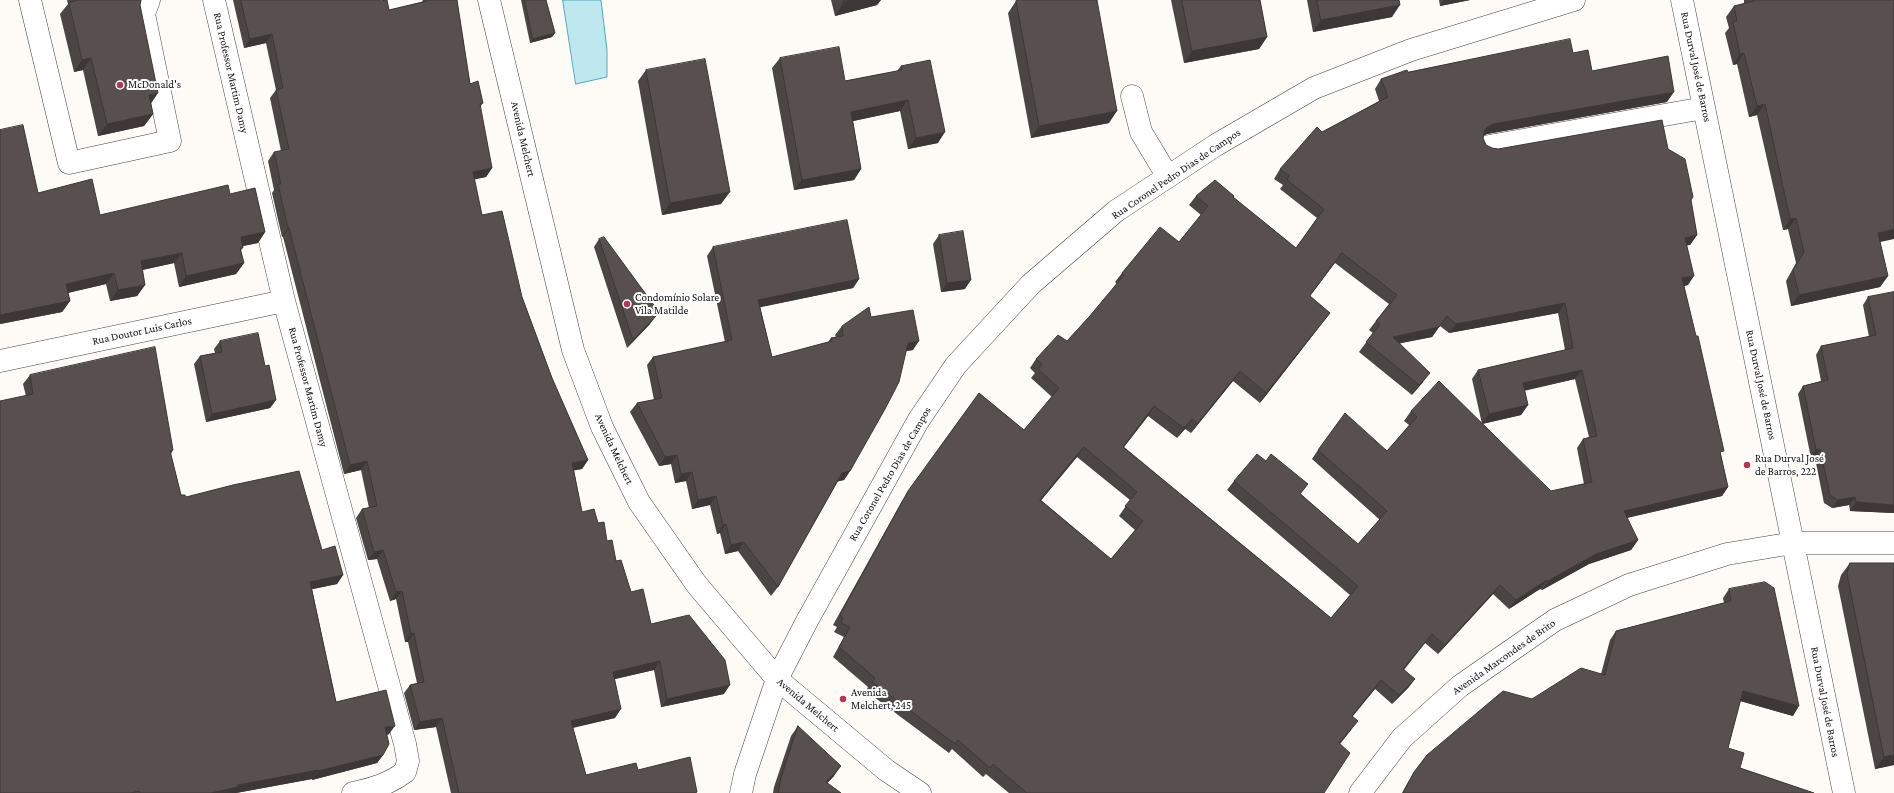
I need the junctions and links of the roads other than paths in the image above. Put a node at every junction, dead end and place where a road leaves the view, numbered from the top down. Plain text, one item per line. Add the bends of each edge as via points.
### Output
1 (30, 0) edge
2 (149, 0) edge
3 (214, 0) edge
4 (489, 0) edge
5 (1574, 0) edge
6 (1682, 0) edge
7 (1132, 96) dead end
8 (1704, 108) junction
9 (1489, 146) edge
10 (1168, 177) junction
11 (284, 301) junction
12 (0, 362) edge
13 (1793, 543) junction
14 (1894, 543) edge
15 (777, 679) junction
16 (353, 793) edge
17 (741, 793) edge
18 (920, 793) edge
19 (1360, 793) edge
20 (1844, 793) edge

1 - 2 street via 69,164 170,140 144,14
3 - 11 street, Rua Professor Martim Damy
4 - 15 street, Avenida Melchert via 573,350 602,427 639,502 697,586
5 - 10 street, Rua Coronel Pedro Dias de Campos via 1411,50 1314,88 1216,145
6 - 8 street, Rua Durval José de Barros
7 - 10 street via 1141,132
8 - 9 street
8 - 13 street, Rua Durval José de Barros
10 - 15 street, Rua Coronel Pedro Dias de Campos via 1116,211 1031,284 956,365 918,421
11 - 12 street, Rua Doutor Luis Carlos
11 - 16 street, Rua Professor Martim Damy via 408,761 405,772 395,780 376,788
13 - 14 street, Avenida Marcondes de Brito
13 - 19 street, Avenida Marcondes de Brito via 1727,554 1629,585 1555,620 1460,686 1402,738
13 - 20 street, Rua Durval José de Barros
15 - 17 street, Rua Coronel Pedro Dias de Campos
15 - 18 street, Avenida Melchert via 886,770

